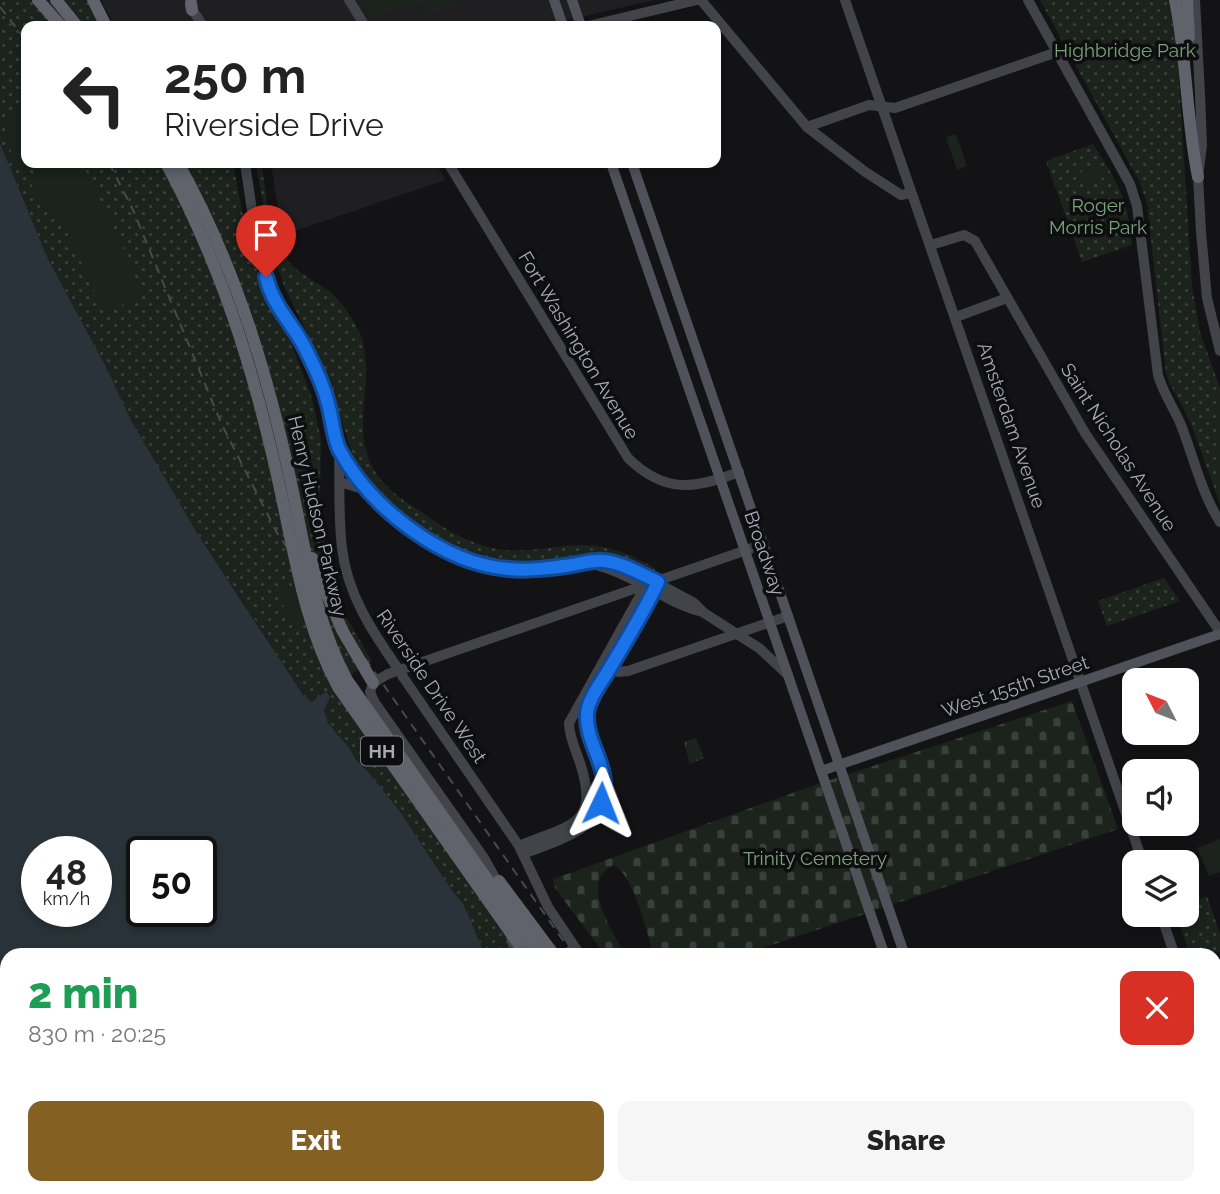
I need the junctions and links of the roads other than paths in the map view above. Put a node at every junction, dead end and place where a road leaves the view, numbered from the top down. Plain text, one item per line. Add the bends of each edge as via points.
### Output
1 (38, 0) edge
2 (56, 0) edge
3 (66, 0) edge
4 (93, 0) edge
5 (349, 0) edge
6 (554, 0) edge
7 (572, 0) edge
8 (699, 0) edge
9 (845, 0) edge
10 (1028, 0) edge
11 (1175, 0) edge
12 (1187, 0) edge
13 (1195, 0) edge
14 (682, 2) edge
15 (189, 4) edge
16 (57, 21) edge
17 (73, 21) edge
18 (84, 21) edge
19 (104, 21) edge
20 (200, 21) edge
21 (362, 21) edge
22 (561, 21) edge
23 (579, 21) edge
24 (608, 21) edge
25 (717, 21) edge
26 (721, 26) edge
27 (1057, 52) junction
28 (881, 107) junction
29 (807, 127) junction
30 (168, 168) edge
31 (181, 168) edge
32 (246, 168) edge
33 (451, 168) edge
34 (613, 168) edge
35 (634, 168) edge
36 (1198, 177) junction
37 (911, 193) junction
38 (931, 245) junction
39 (1007, 298) junction
40 (956, 317) junction
41 (1220, 351) edge
42 (338, 449) junction
43 (739, 472) junction
44 (720, 478) junction
45 (340, 482) junction
46 (366, 490) junction
47 (1220, 522) edge
48 (300, 527) junction
49 (764, 544) junction
50 (746, 550) junction
51 (653, 586) junction
52 (788, 616) junction
53 (771, 621) junction
54 (735, 633) junction
55 (1220, 633) edge
56 (605, 666) junction
57 (789, 675) junction
58 (1080, 681) junction
59 (373, 683) junction
60 (588, 727) junction
61 (570, 734) junction
62 (838, 766) junction
63 (821, 771) junction
64 (604, 772) junction
65 (586, 779) junction
66 (551, 839) junction
67 (521, 850) junction
68 (1138, 850) edge
69 (490, 868) junction
70 (499, 881) junction
71 (1165, 927) edge
72 (511, 948) edge
73 (512, 948) edge
74 (521, 948) edge
75 (535, 948) edge
76 (549, 948) edge
77 (576, 948) edge
78 (883, 948) edge
79 (902, 948) edge
80 (1172, 948) edge

1 - 16 highway
2 - 17 highway
3 - 18 highway
4 - 19 highway
5 - 21 main road
6 - 22 main road
7 - 23 main road
8 - 14 main road
8 - 25 main road
9 - 28 main road, Amsterdam Avenue
10 - 27 main road
11 - 36 highway
12 - 36 highway
13 - 36 main road via 1201,132
14 - 24 main road
15 - 20 main road
26 - 29 main road
27 - 28 main road via 895,108
27 - 47 main road via 1138,206 1158,375
28 - 29 main road via 869,105
28 - 37 main road, Amsterdam Avenue
29 - 37 main road via 900,194
30 - 74 highway, Henry Hudson Parkway / HH, bridge via 205,241 240,335 322,655 338,687
31 - 48 highway, Henry Hudson Parkway / HH via 218,242 246,317
32 - 42 main road via 271,296 315,369 327,397
33 - 44 main road, Fort Washington Avenue via 628,458 645,473 676,485
34 - 44 main road, Broadway
35 - 43 main road, Broadway
36 - 41 main road via 1206,289
37 - 38 main road, Amsterdam Avenue
38 - 39 main road, Saint Nicholas Avenue via 964,235 975,241
38 - 40 main road, Amsterdam Avenue
39 - 40 main road
39 - 55 main road, Saint Nicholas Avenue via 1085,433
40 - 58 main road, Amsterdam Avenue
42 - 45 main road, Riverside Drive West
42 - 46 main road
43 - 44 main road, Fort Washington Avenue
43 - 49 main road, Broadway
44 - 50 main road, Broadway
45 - 46 main road
45 - 67 main road, Riverside Drive West, bridge via 342,550 361,610
46 - 51 main road via 444,551 474,562 507,569 541,569 601,561 614,563
48 - 59 highway, bridge via 334,614
48 - 75 highway, Henry Hudson Parkway / HH, bridge via 320,618 347,680
49 - 50 main road
49 - 52 main road, Broadway
50 - 51 main road
50 - 53 main road, Broadway
51 - 54 main road via 694,603
51 - 56 main road
51 - 59 main road, bridge via 388,674
52 - 53 main road
52 - 62 main road, Broadway
53 - 54 main road
53 - 57 main road, Broadway
54 - 56 main road via 628,671
54 - 57 main road
55 - 58 main road, West 155th Street
56 - 60 main road via 588,708
56 - 61 main road via 569,723
57 - 63 main road, Broadway
58 - 62 main road, West 155th Street
58 - 68 main road, Amsterdam Avenue
59 - 69 main road via 370,692 375,703
60 - 61 main road
60 - 64 main road
61 - 65 main road
62 - 63 main road, West 155th Street
62 - 79 main road, Broadway
63 - 78 main road, Broadway
64 - 65 main road via 595,780
64 - 66 main road via 604,796 597,813 582,829
65 - 66 main road via 588,802 581,816
66 - 67 main road
67 - 77 main road, Riverside Drive West via 548,907
69 - 70 main road
69 - 72 main road
70 - 73 main road
70 - 76 highway
71 - 80 main road

